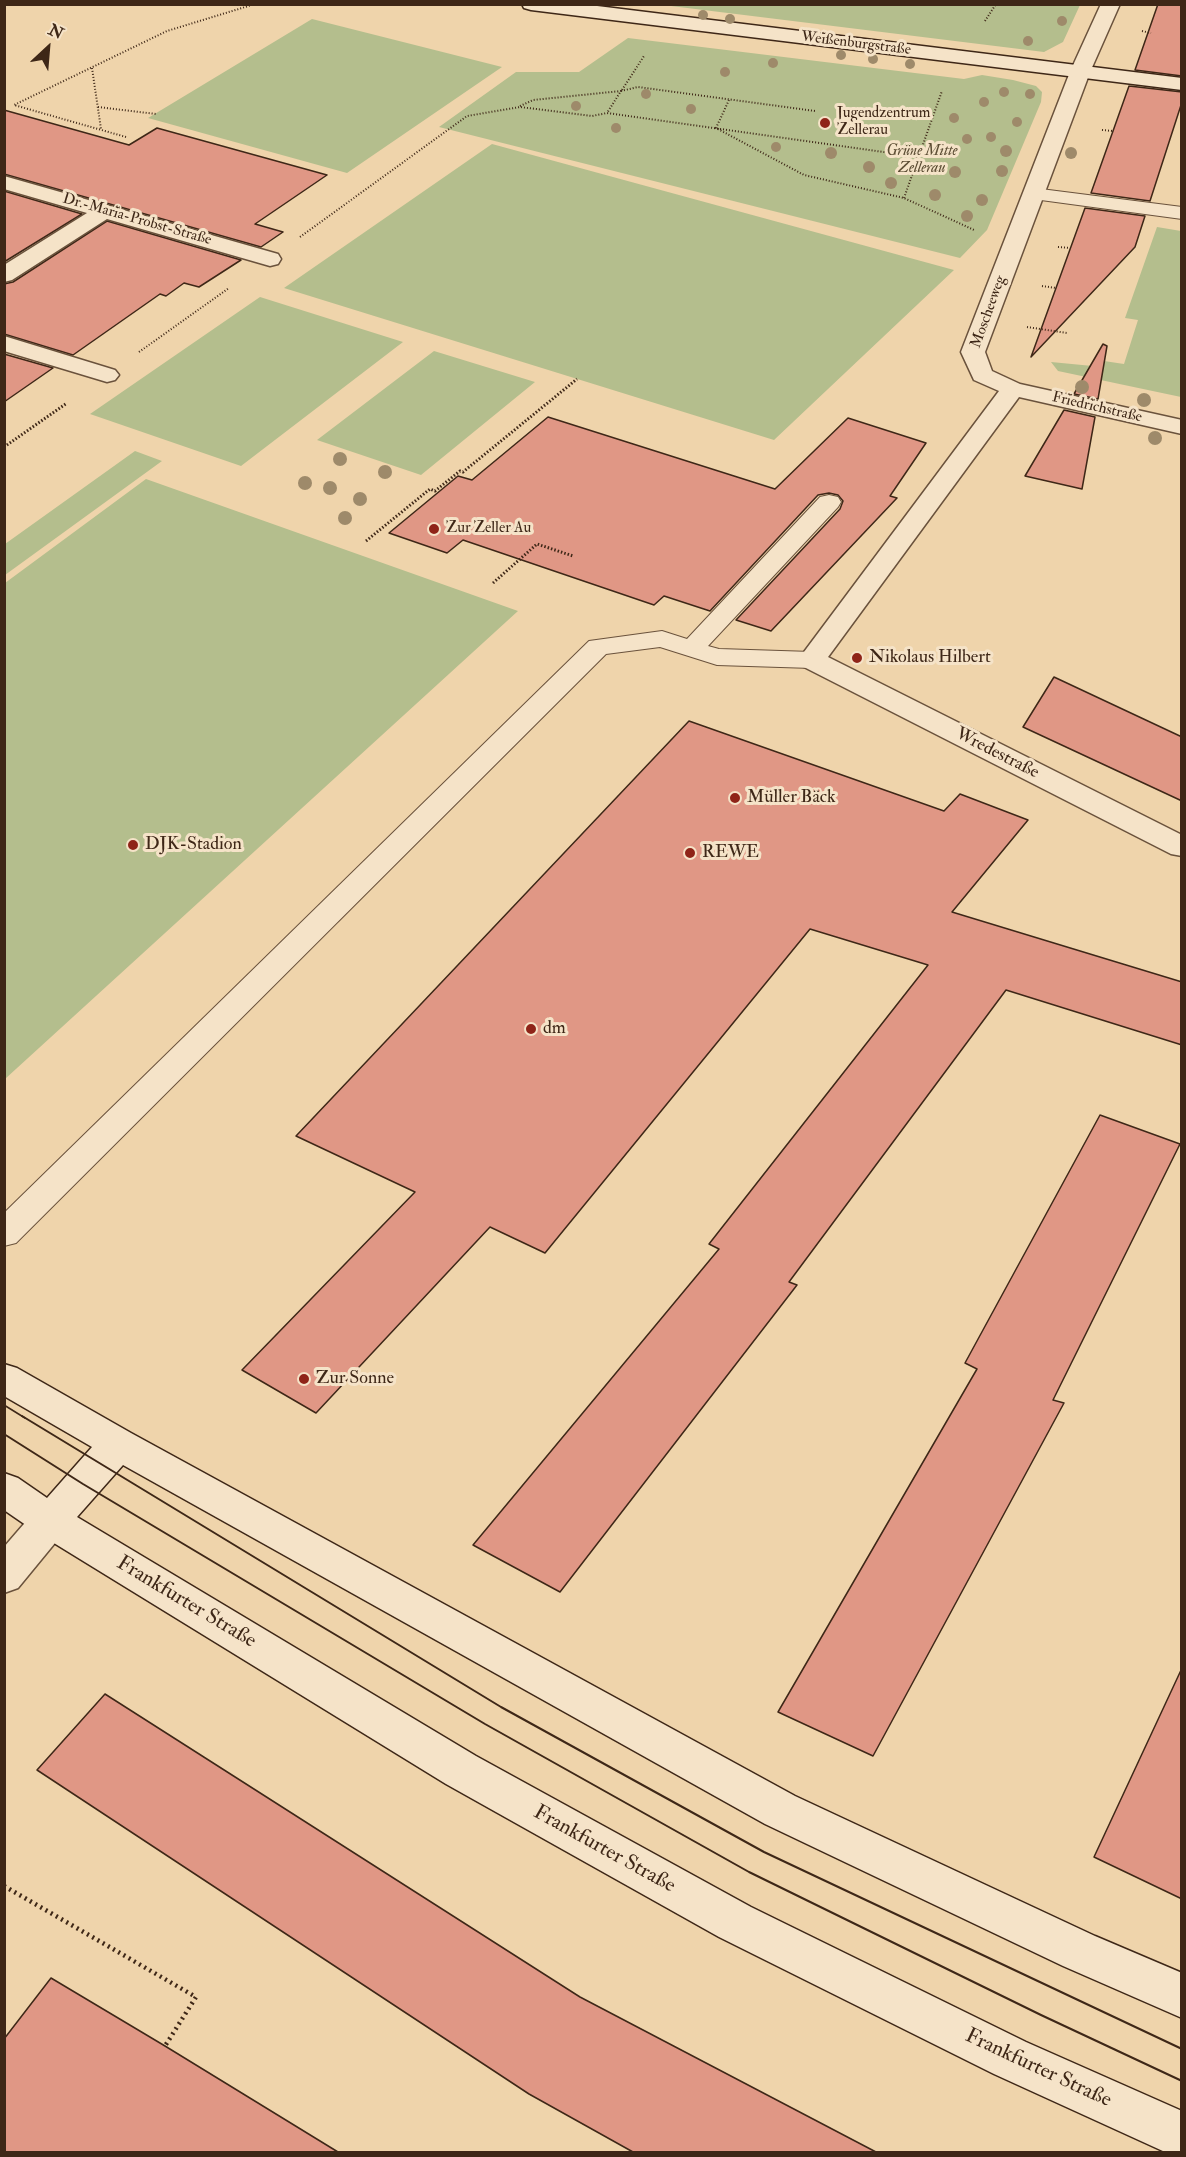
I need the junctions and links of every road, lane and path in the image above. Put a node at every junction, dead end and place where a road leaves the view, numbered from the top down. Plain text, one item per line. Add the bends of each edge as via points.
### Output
1 (255, 4) edge
2 (531, 4) edge
3 (1111, 4) edge
4 (650, 48) dead end
5 (962, 57) junction
6 (92, 68) junction
7 (1080, 72) junction
8 (1182, 84) edge
9 (621, 91) junction
10 (729, 100) junction
11 (98, 107) junction
12 (519, 107) junction
13 (815, 111) dead end
14 (607, 113) junction
15 (156, 114) dead end
16 (467, 117) dead end
17 (716, 128) junction
18 (102, 130) junction
19 (1106, 130) dead end
20 (1113, 131) dead end
21 (126, 136) dead end
22 (919, 157) junction
23 (4, 182) edge
24 (1033, 194) junction
25 (904, 198) junction
26 (104, 211) junction
27 (1182, 213) edge
28 (1015, 241) junction
29 (1062, 247) dead end
30 (1070, 248) dead end
31 (270, 259) dead end
32 (4, 275) edge
33 (1048, 287) dead end
34 (1056, 288) dead end
35 (1024, 327) dead end
36 (1067, 333) dead end
37 (4, 343) edge
38 (107, 375) dead end
39 (577, 379) dead end
40 (1013, 389) junction
41 (1182, 427) edge
42 (829, 502) dead end
43 (366, 541) dead end
44 (573, 556) dead end
45 (493, 583) dead end
46 (691, 649) junction
47 (812, 660) junction
48 (1182, 847) edge
49 (4, 1234) edge
50 (4, 1377) edge
51 (118, 1444) junction
52 (4, 1490) edge
53 (50, 1521) junction
54 (4, 1576) edge
55 (4, 1886) edge
56 (1182, 1996) edge
57 (165, 2046) dead end
58 (1182, 2135) edge

1 - 6 path via 167,31
2 - 5 street, Weißenburgstraße
3 - 7 street, Moscheeweg
4 - 9 path
5 - 7 street, Weißenburgstraße
5 - 22 path via 948,76
6 - 11 path
6 - 18 path via 14,105
7 - 8 street, Weißenburgstraße
7 - 24 street, Moscheeweg
9 - 10 path via 638,87
9 - 12 path via 533,100
9 - 14 path
10 - 13 path
10 - 17 path
11 - 15 path
11 - 18 path
12 - 14 path via 592,116
12 - 16 path
14 - 17 path
17 - 22 path
17 - 25 path via 804,175
18 - 21 path
19 - 20 path
22 - 25 path
23 - 26 street, Dr.-Maria-Probst-Straße
24 - 27 lane
24 - 28 street, Moscheeweg
25 - 28 path via 980,233
26 - 31 street, Dr.-Maria-Probst-Straße
26 - 32 street
28 - 40 street, Moscheeweg via 973,352 982,375
29 - 30 path
33 - 34 path
35 - 36 path
37 - 38 street
39 - 43 path via 464,472 460,471 435,491 430,489
40 - 41 street, Friedrichstraße
40 - 47 street
42 - 46 lane
44 - 45 path via 537,544
46 - 47 lane via 717,657
46 - 49 lane via 662,639 598,647
47 - 48 street, Wredestraße
50 - 51 street
51 - 53 street
51 - 56 street via 780,1810
52 - 53 street, Frankfurter Straße
53 - 54 street
53 - 58 street, Frankfurter Straße via 461,1770 735,1923 1010,2058
55 - 57 path via 196,1997

